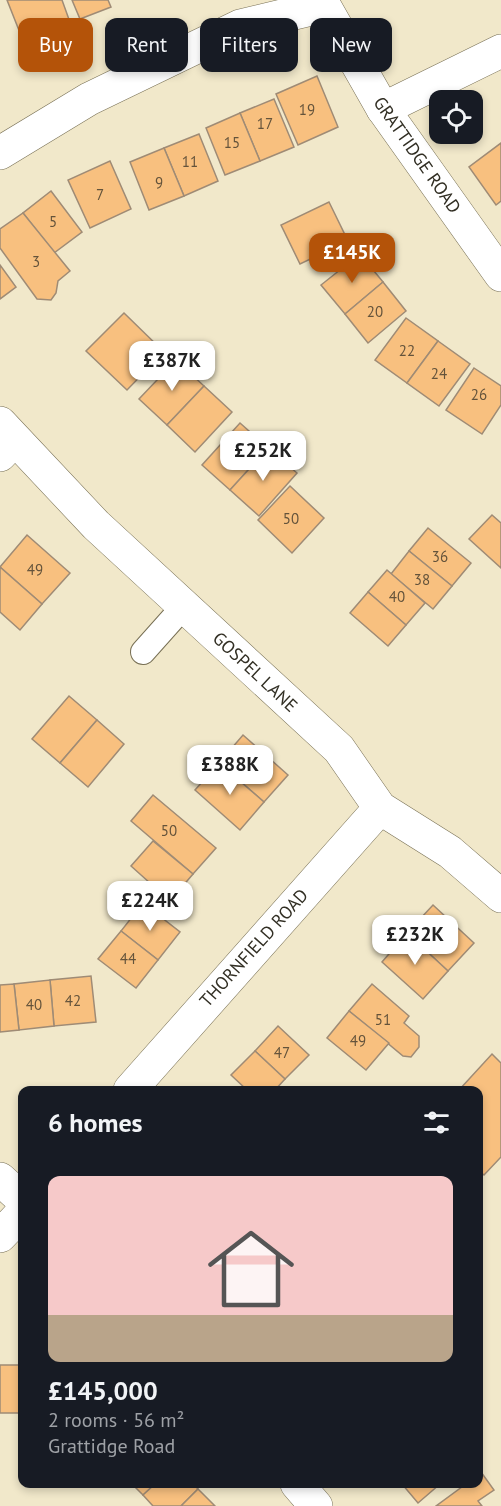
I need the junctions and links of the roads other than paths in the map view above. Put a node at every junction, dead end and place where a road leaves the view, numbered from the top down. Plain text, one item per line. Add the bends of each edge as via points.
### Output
1 (322, 3) edge
2 (501, 51) edge
3 (383, 109) junction
4 (0, 153) edge
5 (501, 274) edge
6 (5, 440) edge
7 (184, 606) junction
8 (143, 652) dead end
9 (380, 808) junction
10 (501, 896) edge
11 (134, 1086) edge
12 (0, 1179) edge
13 (18, 1195) edge
14 (18, 1217) edge
15 (0, 1236) edge
16 (300, 1488) edge
17 (316, 1506) edge

1 - 3 street, GRATTIDGE ROAD
1 - 4 street via 240,26 88,99
2 - 3 street
3 - 5 street, GRATTIDGE ROAD
6 - 7 street, GOSPEL LANE
7 - 8 lane
7 - 9 street, GOSPEL LANE via 339,749
9 - 10 street, GOSPEL LANE via 450,852
9 - 11 street, THORNFIELD ROAD
12 - 13 street
14 - 15 street
16 - 17 street

